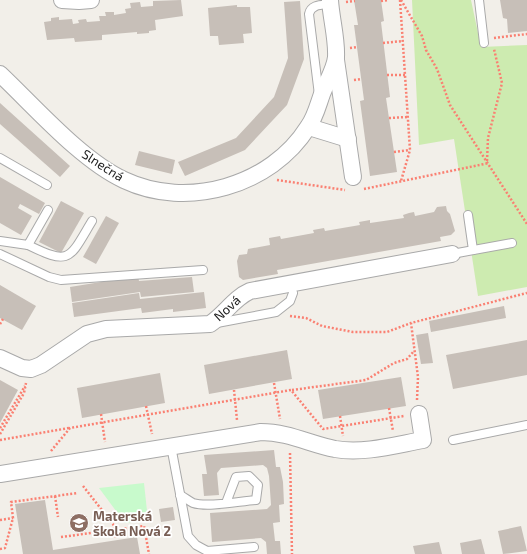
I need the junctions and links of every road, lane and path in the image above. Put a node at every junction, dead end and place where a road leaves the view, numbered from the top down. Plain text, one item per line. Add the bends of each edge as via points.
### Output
1 (62, 0) edge
2 (91, 0) edge
3 (381, 0) edge
4 (388, 0) edge
5 (400, 0) edge
6 (479, 0) edge
7 (329, 1) edge
8 (354, 1) dead end
9 (347, 2) dead end
10 (527, 34) edge
11 (486, 40) junction
12 (403, 41) junction
13 (384, 43) dead end
14 (357, 47) dead end
15 (351, 48) dead end
16 (336, 58) junction
17 (0, 74) edge
18 (387, 75) dead end
19 (405, 75) junction
20 (361, 79) dead end
21 (355, 80) dead end
22 (320, 101) junction
23 (408, 117) junction
24 (389, 118) dead end
25 (309, 127) junction
26 (348, 139) junction
27 (410, 150) junction
28 (394, 152) dead end
29 (0, 158) edge
30 (488, 162) junction
31 (275, 180) dead end
32 (401, 181) junction
33 (47, 185) dead end
34 (355, 185) junction
35 (48, 210) dead end
36 (468, 215) dead end
37 (92, 221) dead end
38 (527, 224) edge
39 (0, 241) edge
40 (512, 243) dead end
41 (28, 245) junction
42 (473, 250) junction
43 (0, 254) edge
44 (452, 254) joint
45 (203, 270) dead end
46 (293, 293) dead end
47 (527, 293) edge
48 (276, 312) junction
49 (3, 319) dead end
50 (411, 323) junction
51 (0, 324) edge
52 (210, 324) junction
53 (414, 351) junction
54 (5, 361) edge
55 (274, 382) dead end
56 (25, 386) dead end
57 (234, 390) dead end
58 (291, 390) junction
59 (276, 392) junction
60 (24, 393) dead end
61 (236, 399) junction
62 (146, 406) dead end
63 (389, 408) dead end
64 (390, 413) dead end
65 (101, 414) dead end
66 (148, 414) junction
67 (416, 415) junction
68 (340, 416) dead end
69 (341, 421) dead end
70 (102, 422) junction
71 (527, 425) edge
72 (0, 428) edge
73 (70, 428) junction
74 (0, 434) edge
75 (286, 434) junction
76 (238, 435) junction
77 (0, 440) edge
78 (453, 440) dead end
79 (171, 446) junction
80 (155, 448) junction
81 (107, 457) junction
82 (49, 467) junction
83 (0, 474) edge
84 (83, 486) dead end
85 (78, 493) dead end
86 (180, 495) junction
87 (55, 496) junction
88 (226, 503) dead end
89 (58, 517) dead end
90 (12, 518) junction
91 (0, 520) edge
92 (114, 530) junction
93 (60, 537) dead end
94 (116, 538) dead end
95 (254, 547) dead end
96 (0, 548) edge
97 (149, 554) edge
98 (292, 554) edge

1 - 2 street
3 - 4 path
5 - 12 path
5 - 30 path via 422,36 450,105
6 - 11 lane
7 - 16 street, Slnečná
7 - 22 lane via 313,7 309,14
8 - 9 path
10 - 11 path
11 - 30 path via 499,65 502,83 488,138
12 - 13 path
12 - 19 path
14 - 15 path
16 - 22 street, Slnečná
16 - 26 street, Slnečná
17 - 25 street, Slnečná via 80,151 124,180 154,190 199,192 225,188 249,179 267,169 288,152
18 - 19 path
19 - 23 path
20 - 21 path
22 - 25 street, Slnečná
23 - 24 path
23 - 27 path
25 - 26 street
26 - 34 street, Slnečná
27 - 28 path
27 - 32 path
29 - 33 lane
30 - 32 path
30 - 38 path
31 - 34 path
32 - 34 path
35 - 41 lane
36 - 42 lane
37 - 41 lane via 73,253 63,257 50,256
39 - 41 lane
40 - 42 lane
42 - 44 lane
43 - 45 lane via 61,280
44 - 52 street, Nová via 250,291 241,295
46 - 48 lane via 290,301
47 - 50 path
48 - 50 path via 353,332 387,332
48 - 52 lane
49 - 51 path
50 - 53 path
52 - 54 street, Nová via 106,329 87,334 31,369
53 - 58 path via 407,359 394,363 366,380
53 - 67 path via 418,377
55 - 59 path
56 - 72 path
57 - 61 path
58 - 59 path
58 - 67 path via 323,429
59 - 61 path
59 - 75 path
60 - 74 path
61 - 66 path
61 - 76 path
62 - 66 path
63 - 64 path
65 - 70 path
66 - 70 path
66 - 80 path
67 - 75 street via 423,440 375,449 336,449
68 - 69 path
70 - 73 path
70 - 81 path
71 - 78 lane
73 - 77 path
73 - 82 path via 51,450
75 - 76 street via 261,432
75 - 98 path
76 - 79 street
79 - 80 street
79 - 86 lane
80 - 81 street
81 - 82 street
82 - 83 street
84 - 92 path via 113,524
85 - 87 path
86 - 88 lane via 195,503
86 - 95 lane via 188,536 196,545 207,551
87 - 89 path
87 - 90 path via 11,502
90 - 91 path
90 - 96 path via 5,548
92 - 93 path
92 - 94 path
92 - 97 path via 144,526

